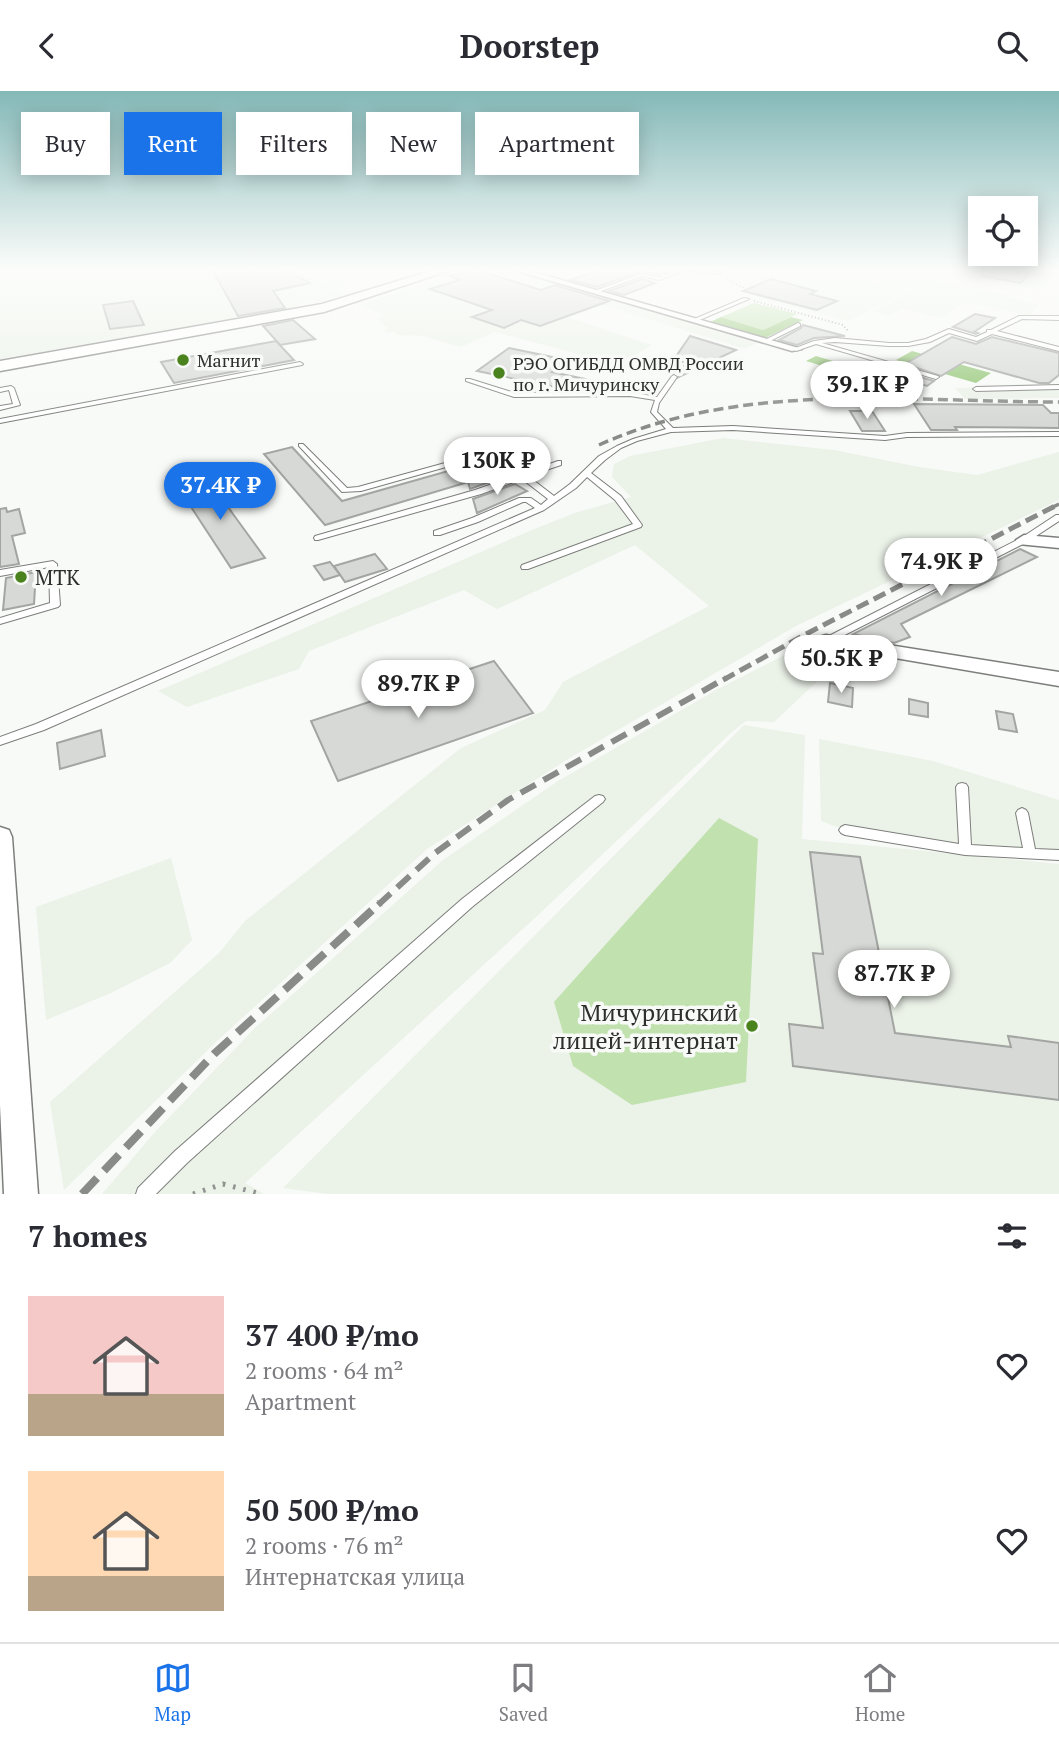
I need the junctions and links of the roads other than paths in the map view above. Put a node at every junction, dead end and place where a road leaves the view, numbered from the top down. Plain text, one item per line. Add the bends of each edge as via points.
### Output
1 (254, 320) edge
2 (697, 320) edge
3 (1013, 320) edge
4 (798, 325) dead end
5 (989, 331) junction
6 (766, 341) junction
7 (812, 342) junction
8 (796, 349) joint
9 (1059, 349) edge
10 (300, 363) dead end
11 (0, 366) edge
12 (674, 377) dead end
13 (936, 377) dead end
14 (468, 380) dead end
15 (1059, 387) edge
16 (976, 389) dead end
17 (0, 390) edge
18 (659, 399) junction
19 (0, 408) edge
20 (0, 421) edge
21 (671, 430) junction
22 (1059, 433) edge
23 (301, 445) dead end
24 (558, 463) dead end
25 (586, 473) junction
26 (523, 475) junction
27 (554, 500) junction
28 (541, 508) junction
29 (1059, 517) edge
30 (437, 533) dead end
31 (318, 538) dead end
32 (1024, 540) junction
33 (1059, 543) edge
34 (525, 567) dead end
35 (0, 573) edge
36 (0, 621) edge
37 (826, 641) joint
38 (1059, 679) edge
39 (0, 741) edge
40 (962, 787) dead end
41 (599, 799) dead end
42 (1022, 813) dead end
43 (845, 830) dead end
44 (0, 837) edge
45 (965, 850) junction
46 (1030, 853) junction
47 (1059, 855) edge
48 (21, 1194) edge
49 (144, 1194) edge

1 - 11 street
2 - 6 street
3 - 5 lane
4 - 6 lane
5 - 7 lane via 977,339 949,331 896,347 849,339
5 - 9 lane
6 - 8 street
7 - 8 lane
7 - 13 lane
10 - 20 lane
12 - 18 lane
14 - 18 lane via 514,395 630,394
15 - 16 lane
17 - 19 lane via 11,388 17,405
18 - 21 lane via 654,412
21 - 22 lane via 733,428 885,438
21 - 25 lane via 618,447
23 - 26 lane via 345,490 485,454 499,457
24 - 26 lane
25 - 27 lane
25 - 34 lane via 618,498 638,525
26 - 27 lane
26 - 31 lane
27 - 28 lane
28 - 30 lane via 522,500
28 - 39 lane
29 - 32 lane
32 - 33 street
32 - 37 lane
35 - 36 lane via 53,564 55,605
37 - 38 street
40 - 45 lane
41 - 49 lane via 457,912
42 - 46 lane
43 - 45 lane
44 - 48 street
45 - 46 lane
46 - 47 lane

